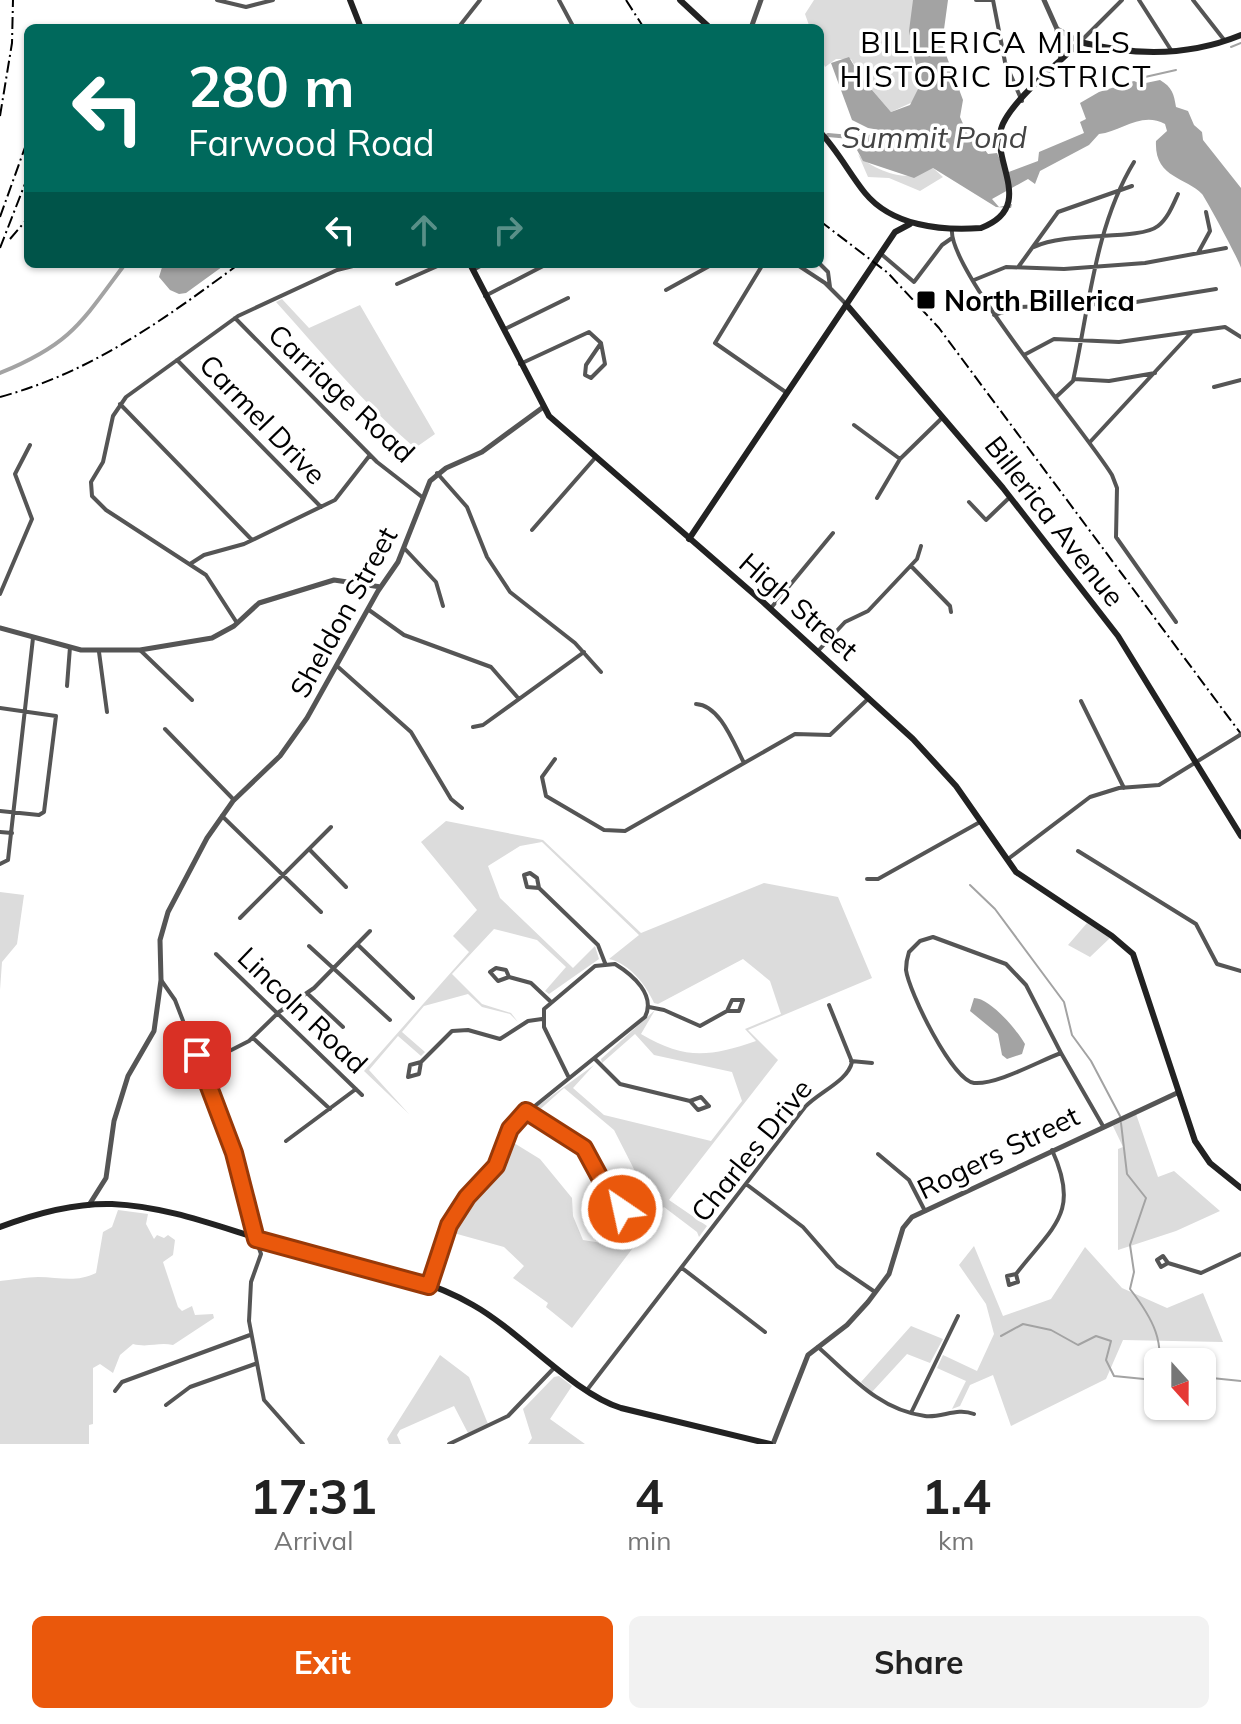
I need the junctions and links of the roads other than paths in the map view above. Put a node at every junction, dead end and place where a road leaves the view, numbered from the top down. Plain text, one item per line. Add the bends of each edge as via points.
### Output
1 (217, 0) edge
2 (273, 0) edge
3 (350, 0) edge
4 (559, 0) edge
5 (680, 0) edge
6 (761, 0) edge
7 (976, 0) edge
8 (992, 0) edge
9 (1044, 0) edge
10 (1139, 0) edge
11 (1193, 0) edge
12 (479, 1) edge
13 (1120, 1) edge
14 (359, 24) edge
15 (461, 24) edge
16 (572, 24) edge
17 (706, 24) edge
18 (752, 24) edge
19 (1057, 29) junction
20 (1241, 35) edge
21 (1225, 41) junction
22 (1080, 42) junction
23 (1172, 52) junction
24 (1062, 60) junction
25 (1022, 101) junction
26 (824, 136) edge
27 (1134, 162) dead end
28 (1132, 186) dead end
29 (1118, 191) junction
30 (1178, 194) dead end
31 (1206, 212) dead end
32 (889, 214) junction
33 (913, 224) junction
34 (953, 227) junction
35 (895, 232) junction
36 (1105, 234) junction
37 (952, 238) junction
38 (1034, 247) junction
39 (1226, 248) dead end
40 (880, 253) junction
41 (1198, 253) junction
42 (1018, 267) junction
43 (1096, 267) junction
44 (345, 268) edge
45 (433, 268) edge
46 (471, 268) edge
47 (539, 268) edge
48 (706, 268) edge
49 (760, 268) edge
50 (807, 268) edge
51 (824, 268) edge
52 (974, 280) junction
53 (397, 284) dead end
54 (830, 287) junction
55 (1216, 289) dead end
56 (666, 290) dead end
57 (485, 296) junction
58 (568, 298) dead end
59 (846, 304) junction
60 (1088, 306) junction
61 (994, 315) junction
62 (235, 318) junction
63 (503, 330) junction
64 (1193, 331) junction
65 (1241, 337) edge
66 (1081, 341) junction
67 (601, 343) junction
68 (1024, 355) junction
69 (177, 360) junction
70 (520, 364) junction
71 (1157, 372) junction
72 (1074, 379) junction
73 (1241, 380) edge
74 (1214, 387) dead end
75 (787, 393) junction
76 (1056, 397) junction
77 (120, 404) junction
78 (542, 408) junction
79 (943, 417) junction
80 (854, 425) dead end
81 (1090, 442) junction
82 (30, 445) dead end
83 (370, 455) junction
84 (595, 458) junction
85 (900, 459) junction
86 (437, 473) junction
87 (422, 497) junction
88 (1010, 497) junction
89 (877, 498) dead end
90 (969, 502) dead end
91 (321, 507) junction
92 (532, 530) dead end
93 (833, 533) dead end
94 (689, 539) junction
95 (252, 540) junction
96 (921, 546) dead end
97 (405, 549) junction
98 (190, 564) junction
99 (911, 566) junction
100 (381, 587) junction
101 (0, 594) edge
102 (443, 606) dead end
103 (771, 609) junction
104 (369, 610) junction
105 (951, 612) dead end
106 (1176, 622) dead end
107 (237, 623) junction
108 (0, 628) edge
109 (33, 638) junction
110 (70, 647) junction
111 (140, 650) junction
112 (818, 651) junction
113 (99, 652) junction
114 (584, 652) junction
115 (337, 666) junction
116 (601, 672) dead end
117 (67, 686) dead end
118 (869, 698) junction
119 (519, 699) junction
120 (192, 700) dead end
121 (1081, 701) dead end
122 (696, 704) dead end
123 (0, 708) edge
124 (25, 712) junction
125 (107, 712) dead end
126 (473, 727) dead end
127 (165, 729) dead end
128 (1240, 734) edge
129 (555, 759) dead end
130 (744, 763) junction
131 (1198, 763) junction
132 (1124, 788) junction
133 (234, 800) junction
134 (462, 808) dead end
135 (0, 811) edge
136 (14, 813) junction
137 (222, 816) junction
138 (980, 822) junction
139 (331, 827) dead end
140 (0, 832) edge
141 (12, 833) junction
142 (1241, 836) edge
143 (309, 849) junction
144 (1078, 851) dead end
145 (1006, 861) junction
146 (2, 864) edge
147 (283, 875) junction
148 (867, 879) dead end
149 (346, 887) dead end
150 (539, 888) junction
151 (321, 912) dead end
152 (240, 918) dead end
153 (370, 931) dead end
154 (357, 944) junction
155 (309, 946) dead end
156 (216, 954) dead end
157 (605, 963) junction
158 (333, 969) junction
159 (1241, 971) edge
160 (509, 977) junction
161 (161, 980) junction
162 (308, 994) junction
163 (413, 998) dead end
164 (551, 1001) junction
165 (829, 1005) dead end
166 (649, 1007) junction
167 (727, 1011) junction
168 (278, 1014) junction
169 (542, 1019) junction
170 (390, 1020) dead end
171 (343, 1027) dead end
172 (253, 1038) junction
173 (1061, 1053) junction
174 (595, 1059) junction
175 (851, 1061) junction
176 (421, 1062) junction
177 (872, 1063) dead end
178 (200, 1066) junction
179 (569, 1078) junction
180 (356, 1089) junction
181 (1177, 1093) junction
182 (362, 1095) dead end
183 (690, 1101) junction
184 (330, 1109) junction
185 (526, 1111) junction
186 (1103, 1126) junction
187 (286, 1141) dead end
188 (1052, 1150) junction
189 (878, 1154) dead end
190 (746, 1184) junction
191 (1241, 1188) edge
192 (611, 1198) junction
193 (89, 1205) junction
194 (925, 1211) junction
195 (0, 1227) edge
196 (256, 1239) junction
197 (1241, 1254) edge
198 (1168, 1263) dead end
199 (682, 1268) junction
200 (1016, 1274) dead end
201 (429, 1286) junction
202 (875, 1292) junction
203 (958, 1316) dead end
204 (765, 1332) dead end
205 (250, 1335) junction
206 (818, 1347) junction
207 (255, 1364) junction
208 (556, 1366) junction
209 (115, 1391) dead end
210 (586, 1391) junction
211 (166, 1405) dead end
212 (911, 1413) junction
213 (974, 1414) dead end
214 (303, 1444) edge
215 (449, 1444) edge
216 (772, 1444) edge

1 - 2 street via 246,7
3 - 14 main road
4 - 16 street
5 - 17 main road
6 - 18 street
7 - 8 street
8 - 25 street via 1005,62
9 - 19 street
10 - 23 street
11 - 21 street
12 - 15 street
13 - 22 street
19 - 22 street
19 - 24 street
20 - 21 main road
21 - 23 main road via 1197,51
22 - 23 main road
22 - 24 main road
24 - 25 main road
25 - 34 main road via 1001,131 1011,189 1004,208 984,228
26 - 32 main road via 863,191
27 - 29 street
28 - 29 street
29 - 36 street
29 - 38 street via 1055,214
30 - 36 street via 1166,217 1152,229
31 - 41 street via 1210,231
32 - 33 main road
32 - 35 main road
33 - 34 main road
33 - 35 main road
34 - 37 street
35 - 40 main road
36 - 38 street via 1057,238
36 - 43 street
37 - 40 street via 914,282
37 - 52 street
38 - 42 street
39 - 41 street
40 - 59 main road
41 - 43 street
42 - 43 street
42 - 52 street
43 - 60 street
44 - 62 street
45 - 53 street
46 - 57 main road, High Street
47 - 57 street
48 - 56 street
49 - 75 street via 716,346
50 - 54 street, Billerica Avenue
51 - 54 street
52 - 61 street
54 - 59 street, Billerica Avenue
55 - 60 street
57 - 63 main road, High Street
58 - 63 street
59 - 75 main road
59 - 79 main road, Billerica Avenue
60 - 61 street via 1019,307
60 - 66 street
61 - 68 street
62 - 69 street
62 - 83 street, Carriage Road
63 - 70 main road, High Street
64 - 65 street via 1225,327
64 - 66 street via 1119,342
64 - 71 street
66 - 68 street via 1047,341
66 - 72 street
67 - 67 street via 605,364 587,378 586,365
67 - 70 street via 591,332 583,332
68 - 76 street
69 - 77 street
69 - 91 street, Carmel Drive
70 - 78 main road, High Street
71 - 72 street via 1109,381
71 - 81 street
72 - 76 street
73 - 74 street
75 - 94 main road
76 - 81 street
77 - 95 street
77 - 98 street via 103,462 91,482 92,496
78 - 84 main road, High Street
78 - 86 street via 482,452
79 - 85 street
79 - 88 main road, Billerica Avenue
80 - 85 street
81 - 106 street via 1117,488 1116,537
82 - 101 street via 15,474 32,519
83 - 87 street, Carriage Road
83 - 91 street via 342,494
84 - 92 street
84 - 94 main road, High Street
85 - 89 street
86 - 87 street, Sheldon Street
86 - 114 street via 467,507 487,557 510,592
87 - 97 street, Sheldon Street
88 - 90 street via 986,520
88 - 131 main road, Billerica Avenue via 1139,665
91 - 95 street
93 - 103 street
94 - 103 main road, High Street
95 - 98 street
96 - 99 street
97 - 100 street, Sheldon Street
97 - 102 street via 432,577
98 - 107 street via 212,581
99 - 105 street
99 - 112 street via 868,611 845,622
100 - 104 street, Sheldon Street
100 - 107 street via 334,580 259,603
103 - 112 main road, High Street
104 - 115 street, Sheldon Street
104 - 119 street via 404,635 491,667
107 - 111 street via 200,642
108 - 109 street
109 - 110 street
109 - 124 street
110 - 113 street
110 - 117 street
111 - 113 street
111 - 120 street
112 - 118 main road, High Street
113 - 125 street
114 - 116 street
114 - 119 street
115 - 133 street, Sheldon Street via 288,746
115 - 134 street via 411,732 451,799
118 - 130 street via 830,735 795,734
118 - 138 main road, High Street via 944,771
119 - 126 street
121 - 132 street
122 - 130 street via 715,714
123 - 124 street
124 - 136 street
124 - 136 street via 56,716 44,813
127 - 133 street
128 - 131 street
129 - 130 street via 542,777 546,796 604,830 617,832
131 - 132 street via 1159,785
131 - 142 main road, Billerica Avenue
132 - 145 street via 1090,797
133 - 137 street, Sheldon Street
135 - 136 street
136 - 141 street
137 - 147 street
137 - 161 street, Sheldon Street via 168,912 160,940
138 - 145 main road, High Street
138 - 148 street via 878,879
139 - 143 street
140 - 141 street
141 - 146 street via 8,860
143 - 147 street
143 - 149 street
144 - 159 street via 1196,924 1217,964
145 - 181 main road, High Street via 1133,954
147 - 151 street
147 - 152 street
150 - 150 street via 536,877 524,875 527,887
150 - 157 street via 598,945
153 - 154 street
154 - 158 street
154 - 163 street
155 - 158 street
156 - 168 street, Lincoln Road
157 - 164 street
157 - 166 street via 621,968 643,989
158 - 162 street
158 - 170 street
160 - 160 street via 498,981 490,972 501,968
160 - 164 street via 534,985
161 - 178 street via 175,1000
161 - 193 street, Sheldon Street via 154,1031 128,1076 114,1121 106,1178
162 - 168 street
162 - 171 street
164 - 169 street
165 - 175 street
166 - 167 street via 700,1026
166 - 174 street via 641,1022
167 - 167 street via 732,1000 744,1001 739,1011
168 - 172 street
168 - 180 street, Lincoln Road
169 - 176 street via 528,1021 500,1039 455,1030
169 - 179 street
172 - 178 street
172 - 184 street
173 - 173 street via 1026,985 1006,964 933,937 909,952 906,968 925,1017 956,1073 966,1081 990,1081
173 - 186 street
174 - 179 street
174 - 183 street via 620,1084
175 - 177 street
175 - 190 street, Charles Drive via 841,1080 805,1107
176 - 176 street via 419,1074 408,1077 410,1065
178 - 196 street via 234,1153
179 - 185 street
180 - 182 street, Lincoln Road
180 - 184 street
181 - 186 street, Rogers Street
181 - 191 main road via 1199,1150
183 - 183 street via 699,1097 709,1106 698,1110
184 - 187 street
185 - 192 street via 584,1148
185 - 201 street via 510,1129 496,1166 449,1225
186 - 188 street, Rogers Street
188 - 194 street, Rogers Street
188 - 200 street via 1066,1183 1065,1203
189 - 194 street via 909,1180
190 - 199 street, Charles Drive
190 - 202 street via 803,1227 837,1266
192 - 192 street via 621,1204 619,1216 609,1210
193 - 195 main road
193 - 196 main road via 169,1209
194 - 202 street, Rogers Street via 903,1228 893,1264
196 - 201 main road
196 - 205 street via 261,1254 249,1295
197 - 198 street via 1201,1273
199 - 204 street
199 - 210 street, Charles Drive
201 - 208 main road via 499,1321
202 - 206 street, Rogers Street via 858,1315
203 - 212 street
205 - 207 street
205 - 209 street via 122,1382
206 - 212 street via 880,1402
206 - 216 street, Rogers Street via 804,1363
207 - 211 street via 190,1387
207 - 214 street via 264,1400
208 - 210 main road
208 - 215 street via 508,1416
210 - 216 main road via 621,1408
212 - 213 street

